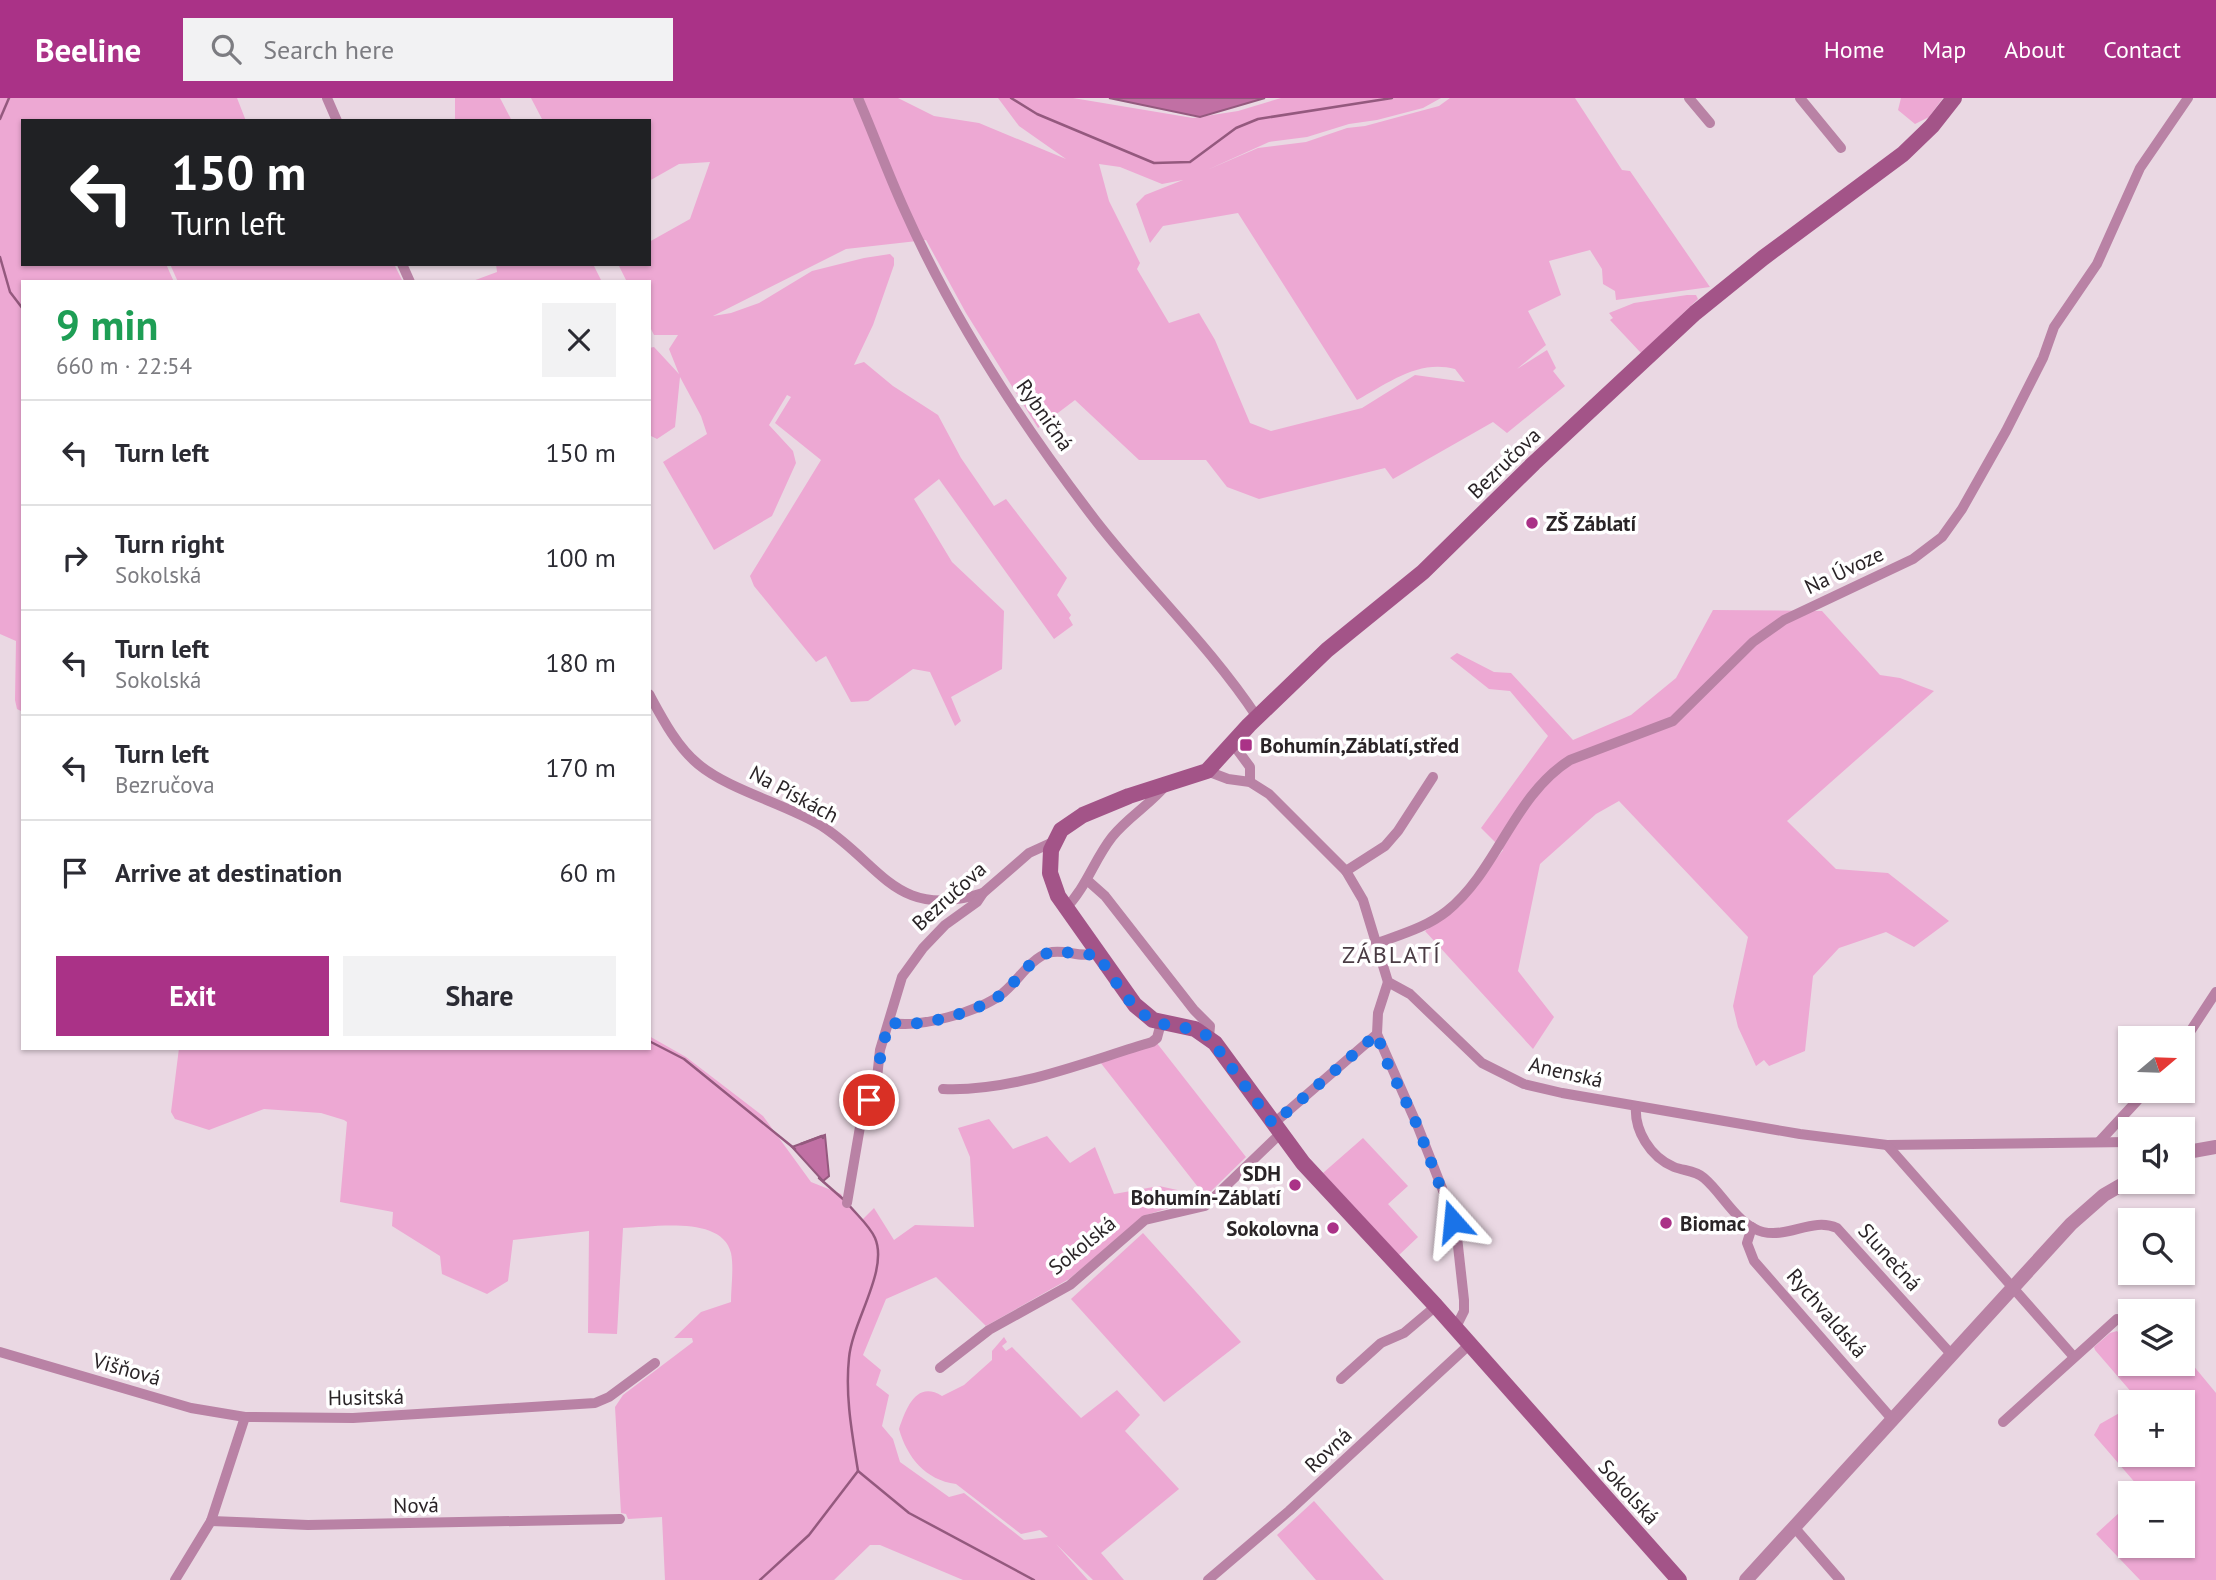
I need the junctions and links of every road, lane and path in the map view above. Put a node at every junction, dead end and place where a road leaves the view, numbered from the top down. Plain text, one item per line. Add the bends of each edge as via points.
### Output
1 (327, 98) edge
2 (858, 98) edge
3 (1689, 98) edge
4 (1800, 98) edge
5 (1954, 98) edge
6 (2188, 98) edge
7 (336, 119) edge
8 (1710, 123) dead end
9 (1841, 148) dead end
10 (651, 697) edge
11 (1257, 717) junction
12 (1233, 744) junction
13 (1208, 771) junction
14 (1433, 777) dead end
15 (1250, 782) junction
16 (1167, 784) junction
17 (1053, 842) junction
18 (1346, 871) junction
19 (1087, 880) junction
20 (983, 893) junction
21 (1065, 909) junction
22 (1378, 943) junction
23 (1096, 953) junction
24 (1388, 982) junction
25 (2216, 992) edge
26 (890, 1022) junction
27 (1161, 1023) junction
28 (2194, 1026) edge
29 (1377, 1034) junction
30 (1209, 1037) junction
31 (943, 1089) dead end
32 (2135, 1103) edge
33 (1636, 1106) junction
34 (1277, 1129) junction
35 (2099, 1142) junction
36 (2118, 1142) edge
37 (1887, 1145) junction
38 (2216, 1147) edge
39 (2195, 1151) edge
40 (2118, 1187) edge
41 (847, 1203) dead end
42 (1752, 1227) junction
43 (2014, 1287) junction
44 (1436, 1306) junction
45 (2117, 1319) dead end
46 (1456, 1328) junction
47 (1470, 1344) junction
48 (0, 1352) edge
49 (1951, 1354) junction
50 (2074, 1357) junction
51 (655, 1363) dead end
52 (940, 1368) dead end
53 (1341, 1379) dead end
54 (244, 1416) junction
55 (1892, 1419) junction
56 (2003, 1422) dead end
57 (620, 1519) dead end
58 (211, 1521) junction
59 (1794, 1527) junction
60 (174, 1580) edge
61 (1208, 1580) edge
62 (1679, 1580) edge
63 (1746, 1580) edge
64 (1840, 1580) edge

1 - 7 street
2 - 11 street, Rybničná via 906,212 956,310 1009,398 1097,521 1198,637
3 - 8 street
4 - 9 street
5 - 11 main road, Bezručova via 1903,154 1695,313 1423,572 1349,629
6 - 22 street, Na Úvoze via 2140,168 2097,264 2054,327 2011,422 1942,537 1913,559 1784,620 1752,642 1673,721 1559,767 1538,786 1458,901 1435,919
10 - 20 street, Na Pískách via 700,766 822,827 888,883 920,899 962,900
11 - 12 main road, Bezručova
12 - 13 main road, Bezručova
12 - 15 street via 1250,767
13 - 15 street
13 - 16 main road, Bezručova
14 - 18 street via 1385,846
15 - 18 street via 1280,803
16 - 17 main road, Bezručova via 1089,812 1067,824
16 - 19 street via 1112,837
17 - 20 street, Bezručova via 1029,853
17 - 21 main road via 1050,873
18 - 22 street via 1360,893
19 - 21 street
19 - 30 street via 1210,1026
20 - 26 street, Bezručova via 945,925 902,977
21 - 23 main road
22 - 24 street
23 - 26 street via 1049,953 1002,995 982,1006 915,1025
23 - 27 main road via 1135,1004
24 - 29 street
24 - 33 street, Anenská via 1405,989 1482,1063 1506,1077
25 - 28 street
26 - 41 street, Bezručova via 877,1078 860,1121
27 - 30 main road via 1195,1029
27 - 31 street via 1152,1042 1016,1082 976,1090
29 - 34 street
29 - 46 street via 1453,1221 1464,1300
30 - 34 main road, Sokolská
32 - 35 street
33 - 37 street, Anenská
33 - 42 street via 1636,1124 1646,1142 1666,1162 1706,1179
34 - 44 main road, Sokolská via 1313,1175
34 - 52 street, Sokolská via 1205,1206 1145,1220 1070,1285 989,1330
35 - 36 street, Anenská
35 - 37 street, Anenská
37 - 43 street
38 - 39 street
40 - 43 street via 2071,1224
42 - 49 street, Slunečná via 1771,1233 1817,1224 1837,1228
42 - 55 street, Rychvaldská via 1747,1243 1754,1261
43 - 49 street
43 - 50 street
44 - 46 main road, Sokolská
44 - 53 street via 1404,1333 1381,1343
45 - 50 street
46 - 47 main road, Sokolská
47 - 61 street, Rovná via 1300,1502
47 - 62 main road, Sokolská
48 - 54 street, Višňová via 191,1408
49 - 55 street
50 - 56 street
51 - 54 street, Husitská via 595,1403 353,1418
54 - 58 street
55 - 59 street
57 - 58 street, Nová via 308,1525
58 - 60 street
59 - 63 street
59 - 64 street

